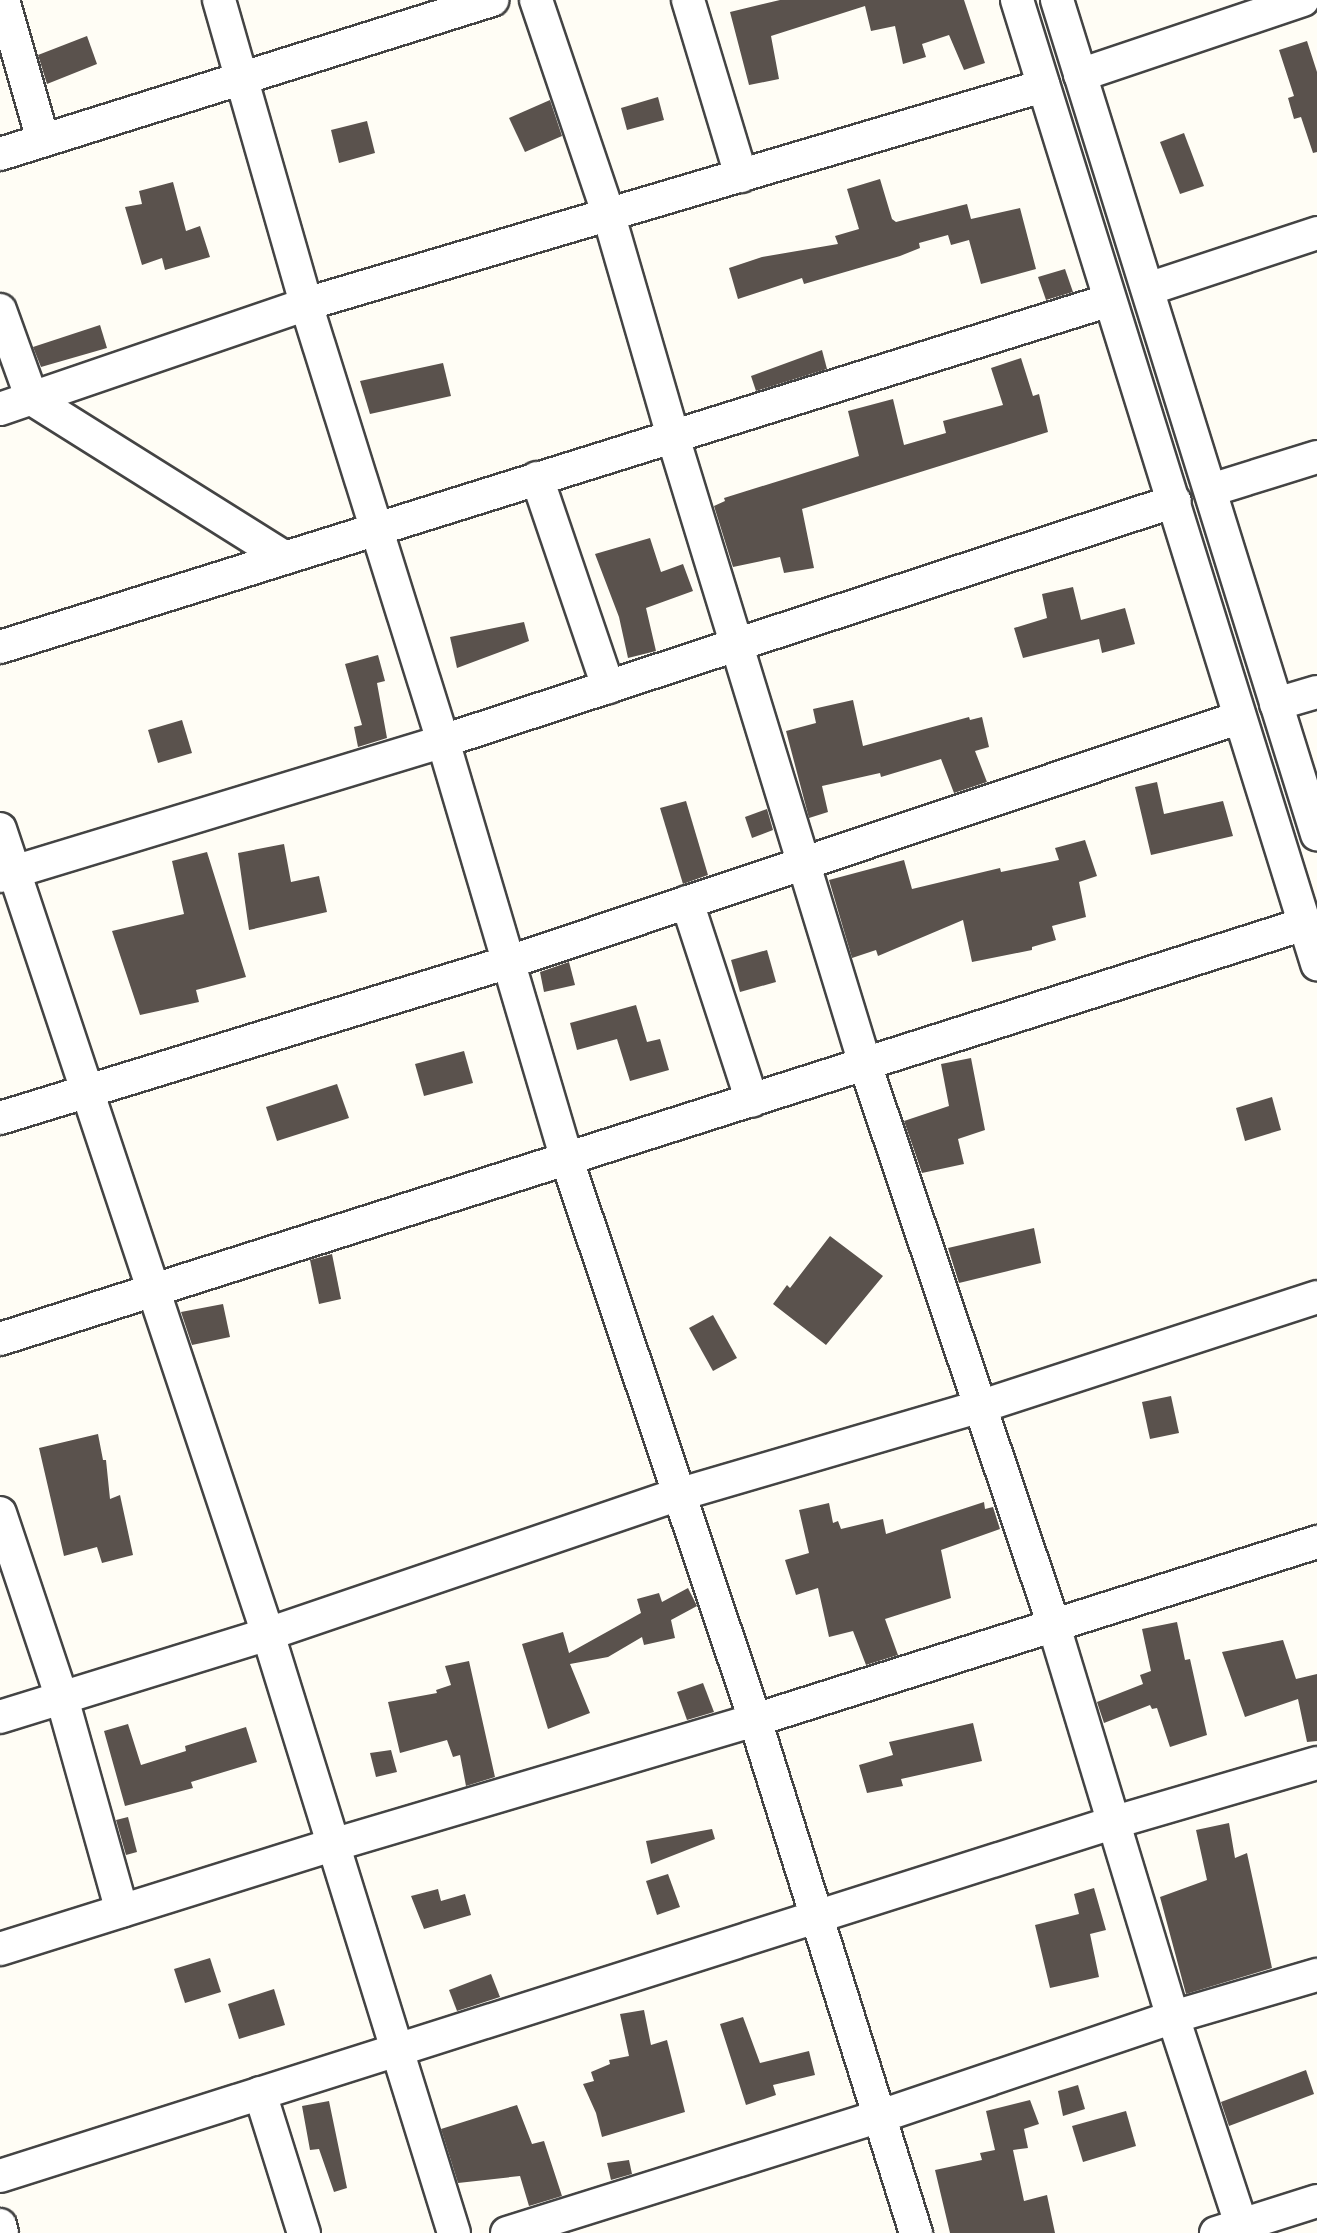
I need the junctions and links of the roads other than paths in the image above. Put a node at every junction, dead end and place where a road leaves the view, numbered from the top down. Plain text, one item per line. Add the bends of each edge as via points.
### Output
1 (3, 0) edge
2 (219, 0) edge
3 (492, 0) edge
4 (536, 0) edge
5 (688, 0) edge
6 (1017, 0) edge
7 (1057, 0) edge
8 (1303, 0) edge
9 (1080, 75) junction
10 (243, 80) junction
11 (1043, 86) junction
12 (43, 140) junction
13 (0, 154) edge
14 (741, 176) junction
15 (609, 216) junction
16 (1317, 233) edge
17 (1148, 289) junction
18 (1110, 300) junction
19 (306, 304) junction
20 (0, 310) edge
21 (32, 399) junction
22 (0, 409) edge
23 (673, 437) junction
24 (1317, 457) edge
25 (537, 478) junction
26 (1211, 490) junction
27 (1175, 501) junction
28 (375, 529) junction
29 (284, 557) junction
30 (739, 644) junction
31 (0, 647) edge
32 (608, 687) junction
33 (1317, 692) edge
34 (1276, 704) junction
35 (1238, 718) junction
36 (443, 741) junction
37 (0, 829) edge
38 (1317, 834) edge
39 (806, 862) junction
40 (7, 874) edge
41 (687, 902) junction
42 (1304, 924) junction
43 (509, 962) junction
44 (1317, 964) edge
45 (865, 1064) junction
46 (85, 1091) junction
47 (752, 1101) junction
48 (0, 1118) edge
49 (566, 1157) junction
50 (153, 1288) junction
51 (1317, 1297) edge
52 (0, 1339) edge
53 (982, 1406) junction
54 (677, 1495) junction
55 (0, 1513) edge
56 (1317, 1542) edge
57 (1053, 1623) junction
58 (268, 1634) junction
59 (62, 1698) junction
60 (0, 1717) edge
61 (755, 1720) junction
62 (1317, 1763) edge
63 (1115, 1822) junction
64 (336, 1844) junction
65 (122, 1911) junction
66 (815, 1920) junction
67 (0, 1949) edge
68 (1317, 1975) edge
69 (1173, 2017) junction
70 (399, 2049) junction
71 (260, 2093) junction
72 (881, 2116) junction
73 (0, 2176) edge
74 (1317, 2201) edge
75 (0, 2225) edge
76 (1234, 2230) edge
77 (2, 2233) edge
78 (304, 2233) edge
79 (454, 2233) edge
80 (507, 2233) edge
81 (916, 2233) edge

1 - 12 street
2 - 10 street
3 - 10 street
4 - 15 street
5 - 14 street
6 - 11 street
7 - 9 street
8 - 9 street
9 - 17 street
10 - 12 street
10 - 19 street
11 - 14 street
11 - 18 street
12 - 13 street
14 - 15 street
15 - 19 street
15 - 23 street
16 - 17 street
17 - 26 street
18 - 23 street
18 - 27 street
19 - 21 street
19 - 28 street
20 - 21 street
21 - 22 street
21 - 29 street
23 - 25 street
23 - 30 street
24 - 26 street
25 - 28 street
25 - 32 street
26 - 34 street
27 - 30 street
27 - 35 street
28 - 29 street
28 - 36 street
29 - 31 street
30 - 32 street
30 - 39 street
32 - 36 street
33 - 34 street
34 - 38 street
35 - 39 street
35 - 42 street
36 - 40 street
36 - 43 street
37 - 40 street
39 - 41 street
39 - 45 street
40 - 46 street
41 - 43 street
41 - 47 street
42 - 44 street
42 - 45 street
43 - 46 street
43 - 49 street
45 - 47 street
45 - 53 street
46 - 48 street
46 - 50 street
47 - 49 street
49 - 50 street
49 - 54 street
50 - 52 street
50 - 58 street
51 - 53 street
53 - 54 street
53 - 57 street
54 - 58 street
54 - 61 street
55 - 59 street
56 - 57 street
57 - 61 street
57 - 63 street
58 - 59 street
58 - 64 street
59 - 60 street
59 - 65 street
61 - 64 street
61 - 66 street
62 - 63 street
63 - 66 street
63 - 69 street
64 - 65 street
64 - 70 street
65 - 67 street
66 - 70 street
66 - 72 street
68 - 69 street
69 - 72 street
69 - 76 street
70 - 71 street
70 - 79 street
71 - 73 street
71 - 78 street
72 - 80 street
72 - 81 street
74 - 76 street
75 - 77 street

